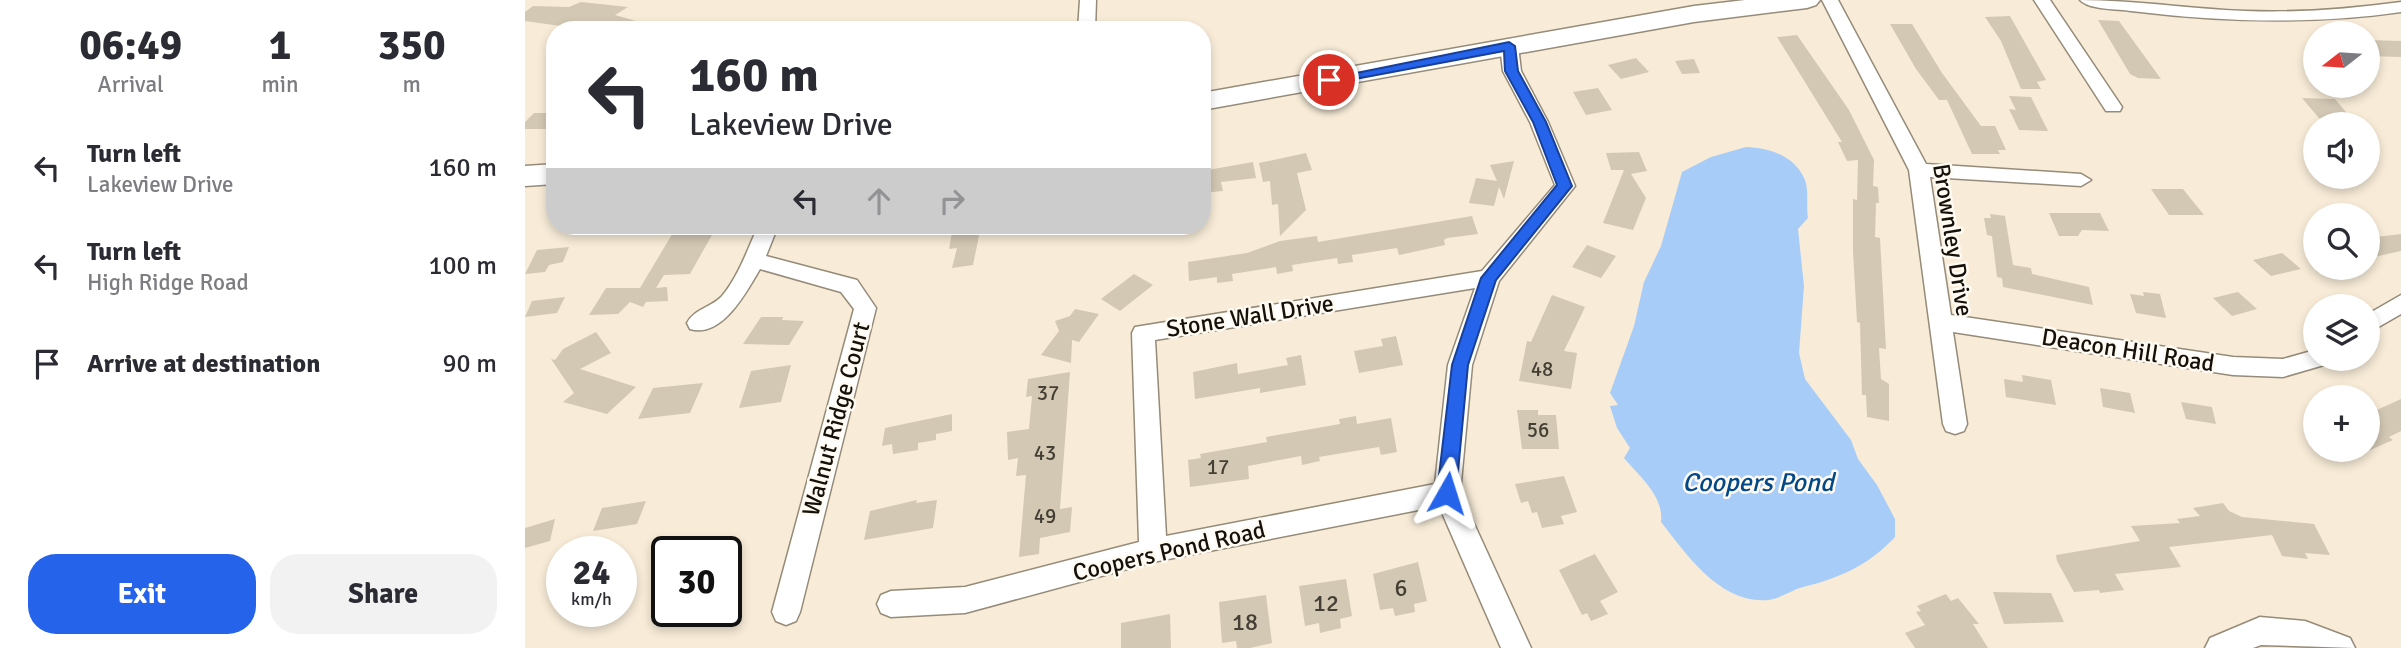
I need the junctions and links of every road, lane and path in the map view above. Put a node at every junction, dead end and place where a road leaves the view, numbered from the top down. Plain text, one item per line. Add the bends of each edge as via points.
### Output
1 (1089, 0) edge
2 (1807, 0) edge
3 (1830, 0) edge
4 (2042, 0) edge
5 (2088, 0) edge
6 (1776, 1) edge
7 (2401, 7) edge
8 (1087, 21) edge
9 (1509, 46) junction
10 (1211, 100) edge
11 (2113, 107) dead end
12 (1919, 170) junction
13 (546, 175) edge
14 (525, 176) edge
15 (2081, 180) dead end
16 (764, 235) edge
17 (754, 260) junction
18 (1489, 278) junction
19 (2401, 303) edge
20 (2380, 317) edge
21 (1940, 322) junction
22 (698, 323) dead end
23 (2303, 363) edge
24 (1955, 424) dead end
25 (1447, 493) junction
26 (1153, 550) junction
27 (891, 604) dead end
28 (786, 612) dead end
29 (1515, 648) edge
30 (2220, 648) edge
31 (2340, 648) edge

1 - 8 street
2 - 6 main road
3 - 12 street, Brownley Drive
4 - 11 street
5 - 7 street via 2263,16 2345,17
6 - 9 main road
9 - 10 main road
9 - 18 street via 1512,71 1565,186
12 - 15 street
12 - 21 street, Brownley Drive
13 - 14 main road
16 - 17 street
17 - 22 street via 729,303
17 - 28 street, Walnut Ridge Court via 849,286 865,308
18 - 25 street via 1460,365
18 - 26 street, Stone Wall Drive via 1143,333
19 - 20 street
21 - 23 street, Deacon Hill Road via 2232,366 2283,368
21 - 24 street, Brownley Drive
25 - 26 street, Coopers Pond Road
25 - 29 street
26 - 27 street, Coopers Pond Road via 965,600
30 - 31 street via 2260,631 2305,635

